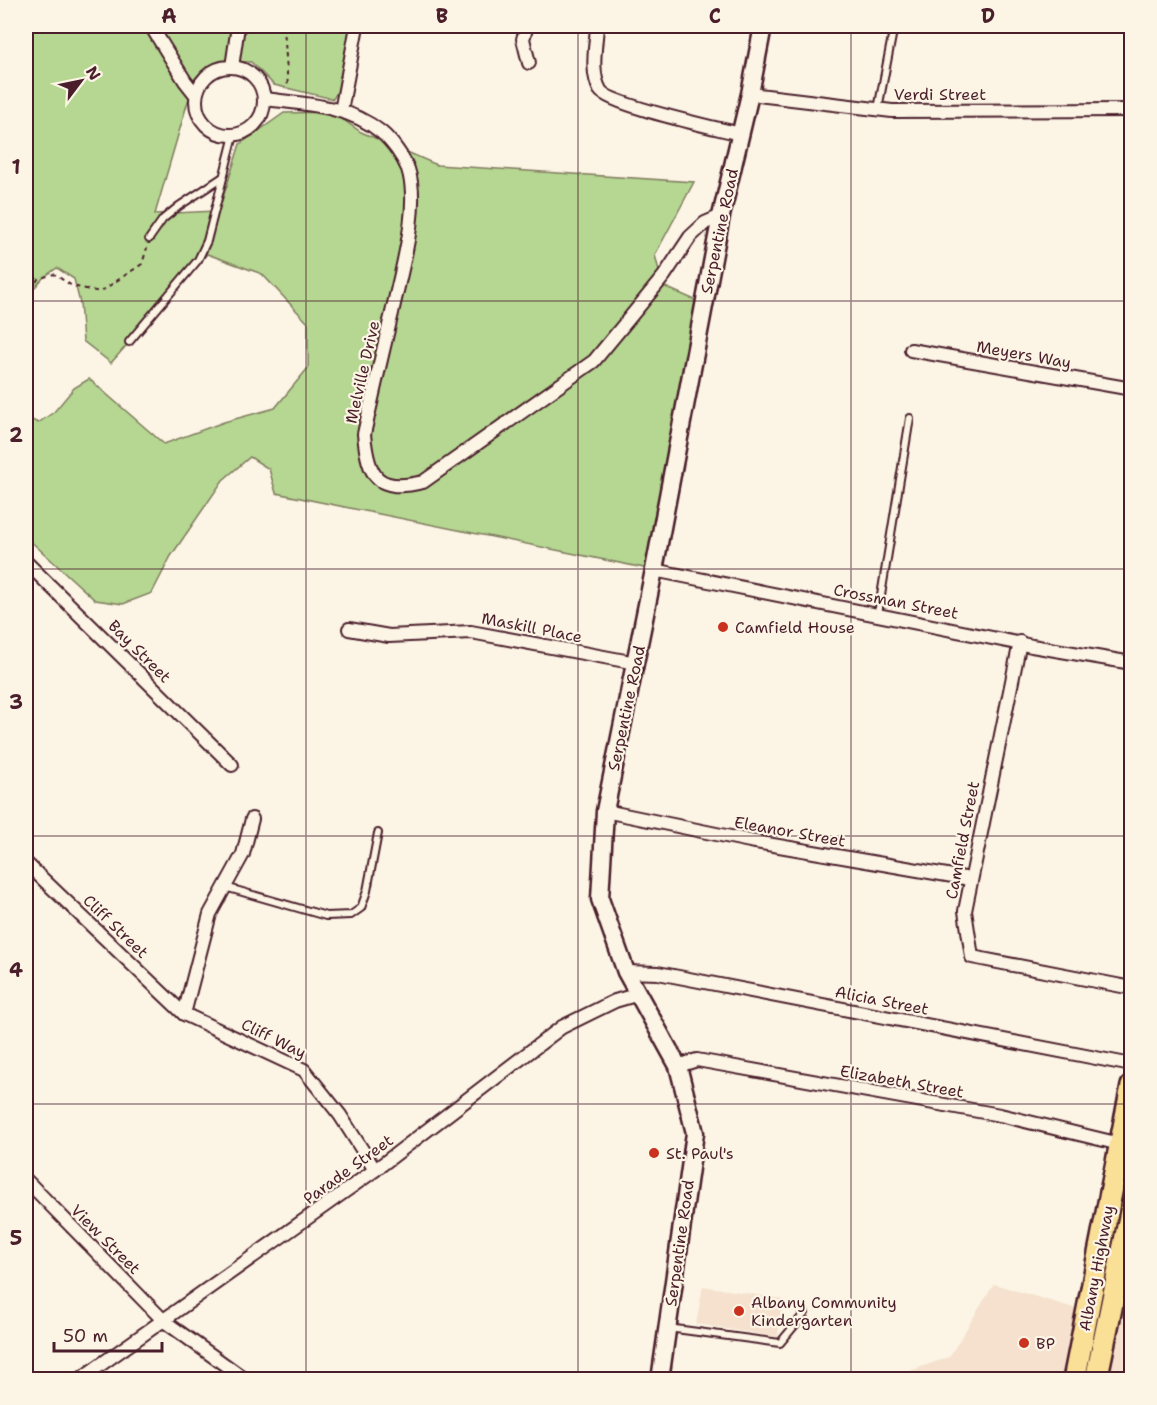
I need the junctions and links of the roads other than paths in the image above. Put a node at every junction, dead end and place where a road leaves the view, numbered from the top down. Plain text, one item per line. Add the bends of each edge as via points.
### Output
1 (151, 26) edge
2 (238, 26) edge
3 (357, 26) edge
4 (527, 26) edge
5 (597, 26) edge
6 (763, 26) edge
7 (894, 26) edge
8 (529, 63) dead end
9 (232, 67) junction
10 (750, 94) junction
11 (196, 95) junction
12 (264, 99) junction
13 (878, 109) junction
14 (1131, 110) edge
15 (341, 111) junction
16 (740, 134) junction
17 (234, 135) junction
18 (222, 177) junction
19 (721, 216) junction
20 (149, 239) road end
21 (129, 342) dead end
22 (911, 350) dead end
23 (1131, 389) edge
24 (910, 418) dead end
25 (26, 562) edge
26 (654, 570) junction
27 (878, 614) junction
28 (349, 629) dead end
29 (1020, 642) junction
30 (636, 663) junction
31 (1131, 663) edge
32 (232, 765) dead end
33 (605, 811) junction
34 (252, 819) dead end
35 (378, 833) dead end
36 (26, 863) edge
37 (970, 879) junction
38 (224, 887) junction
39 (626, 972) junction
40 (1131, 988) edge
41 (639, 994) junction
42 (184, 1014) junction
43 (1131, 1065) edge
44 (678, 1066) junction
45 (1131, 1086) edge
46 (1126, 1145) edge
47 (375, 1170) junction
48 (26, 1180) edge
49 (1131, 1207) edge
50 (805, 1313) dead end
51 (164, 1321) junction
52 (667, 1328) junction
53 (79, 1380) edge
54 (246, 1380) edge
55 (660, 1380) edge
56 (1074, 1380) edge
57 (1096, 1380) edge

1 - 11 street
2 - 9 street
3 - 15 street
4 - 8 street via 523,39
5 - 16 street via 595,70 601,92 666,116
6 - 10 street, Serpentine Road
7 - 13 lane
9 - 11 street via 209,74
9 - 12 street via 254,77
10 - 13 street, Verdi Street
10 - 16 street, Serpentine Road
11 - 17 street via 198,113 208,128
12 - 15 street, Melville Drive
12 - 17 street via 258,120 248,130
13 - 14 street, Verdi Street
15 - 19 street, Melville Drive via 382,133 408,169 411,189 406,250 364,434 367,459 382,483 403,487 423,482 594,361 664,276 690,237 705,223
16 - 19 street, Serpentine Road
17 - 18 lane
18 - 20 lane via 163,219
18 - 21 lane via 207,242 198,260
19 - 26 street, Serpentine Road
22 - 23 street, Meyers Way
24 - 27 lane
25 - 32 street, Bay Street
26 - 27 street, Crossman Street
26 - 30 street, Serpentine Road
27 - 29 street, Crossman Street
28 - 30 street, Maskill Place via 389,636 471,632
29 - 31 street, Crossman Street
29 - 37 street, Camfield Street
30 - 33 street, Serpentine Road
33 - 37 street, Eleanor Street
33 - 39 street, Serpentine Road via 600,899
34 - 38 street via 243,854
35 - 38 lane via 361,908 351,915 326,916
36 - 42 street, Cliff Street
37 - 40 street, Camfield Street via 965,911 972,957
38 - 42 street via 210,914
39 - 41 street, Serpentine Road
39 - 43 street, Alicia Street via 658,973
41 - 44 street, Serpentine Road
41 - 47 street, Parade Street via 615,1001 562,1027
42 - 47 street, Cliff Way via 304,1070 340,1115
44 - 46 street, Elizabeth Street via 697,1060 1000,1115
44 - 52 street, Serpentine Road via 695,1134
45 - 46 highway, Albany Highway
46 - 56 highway, Albany Highway
47 - 51 street, Parade Street
48 - 51 street, View Street
49 - 57 highway, Albany Highway
50 - 52 lane via 780,1343
51 - 53 street, Parade Street
51 - 54 street, View Street
52 - 55 street, Serpentine Road

